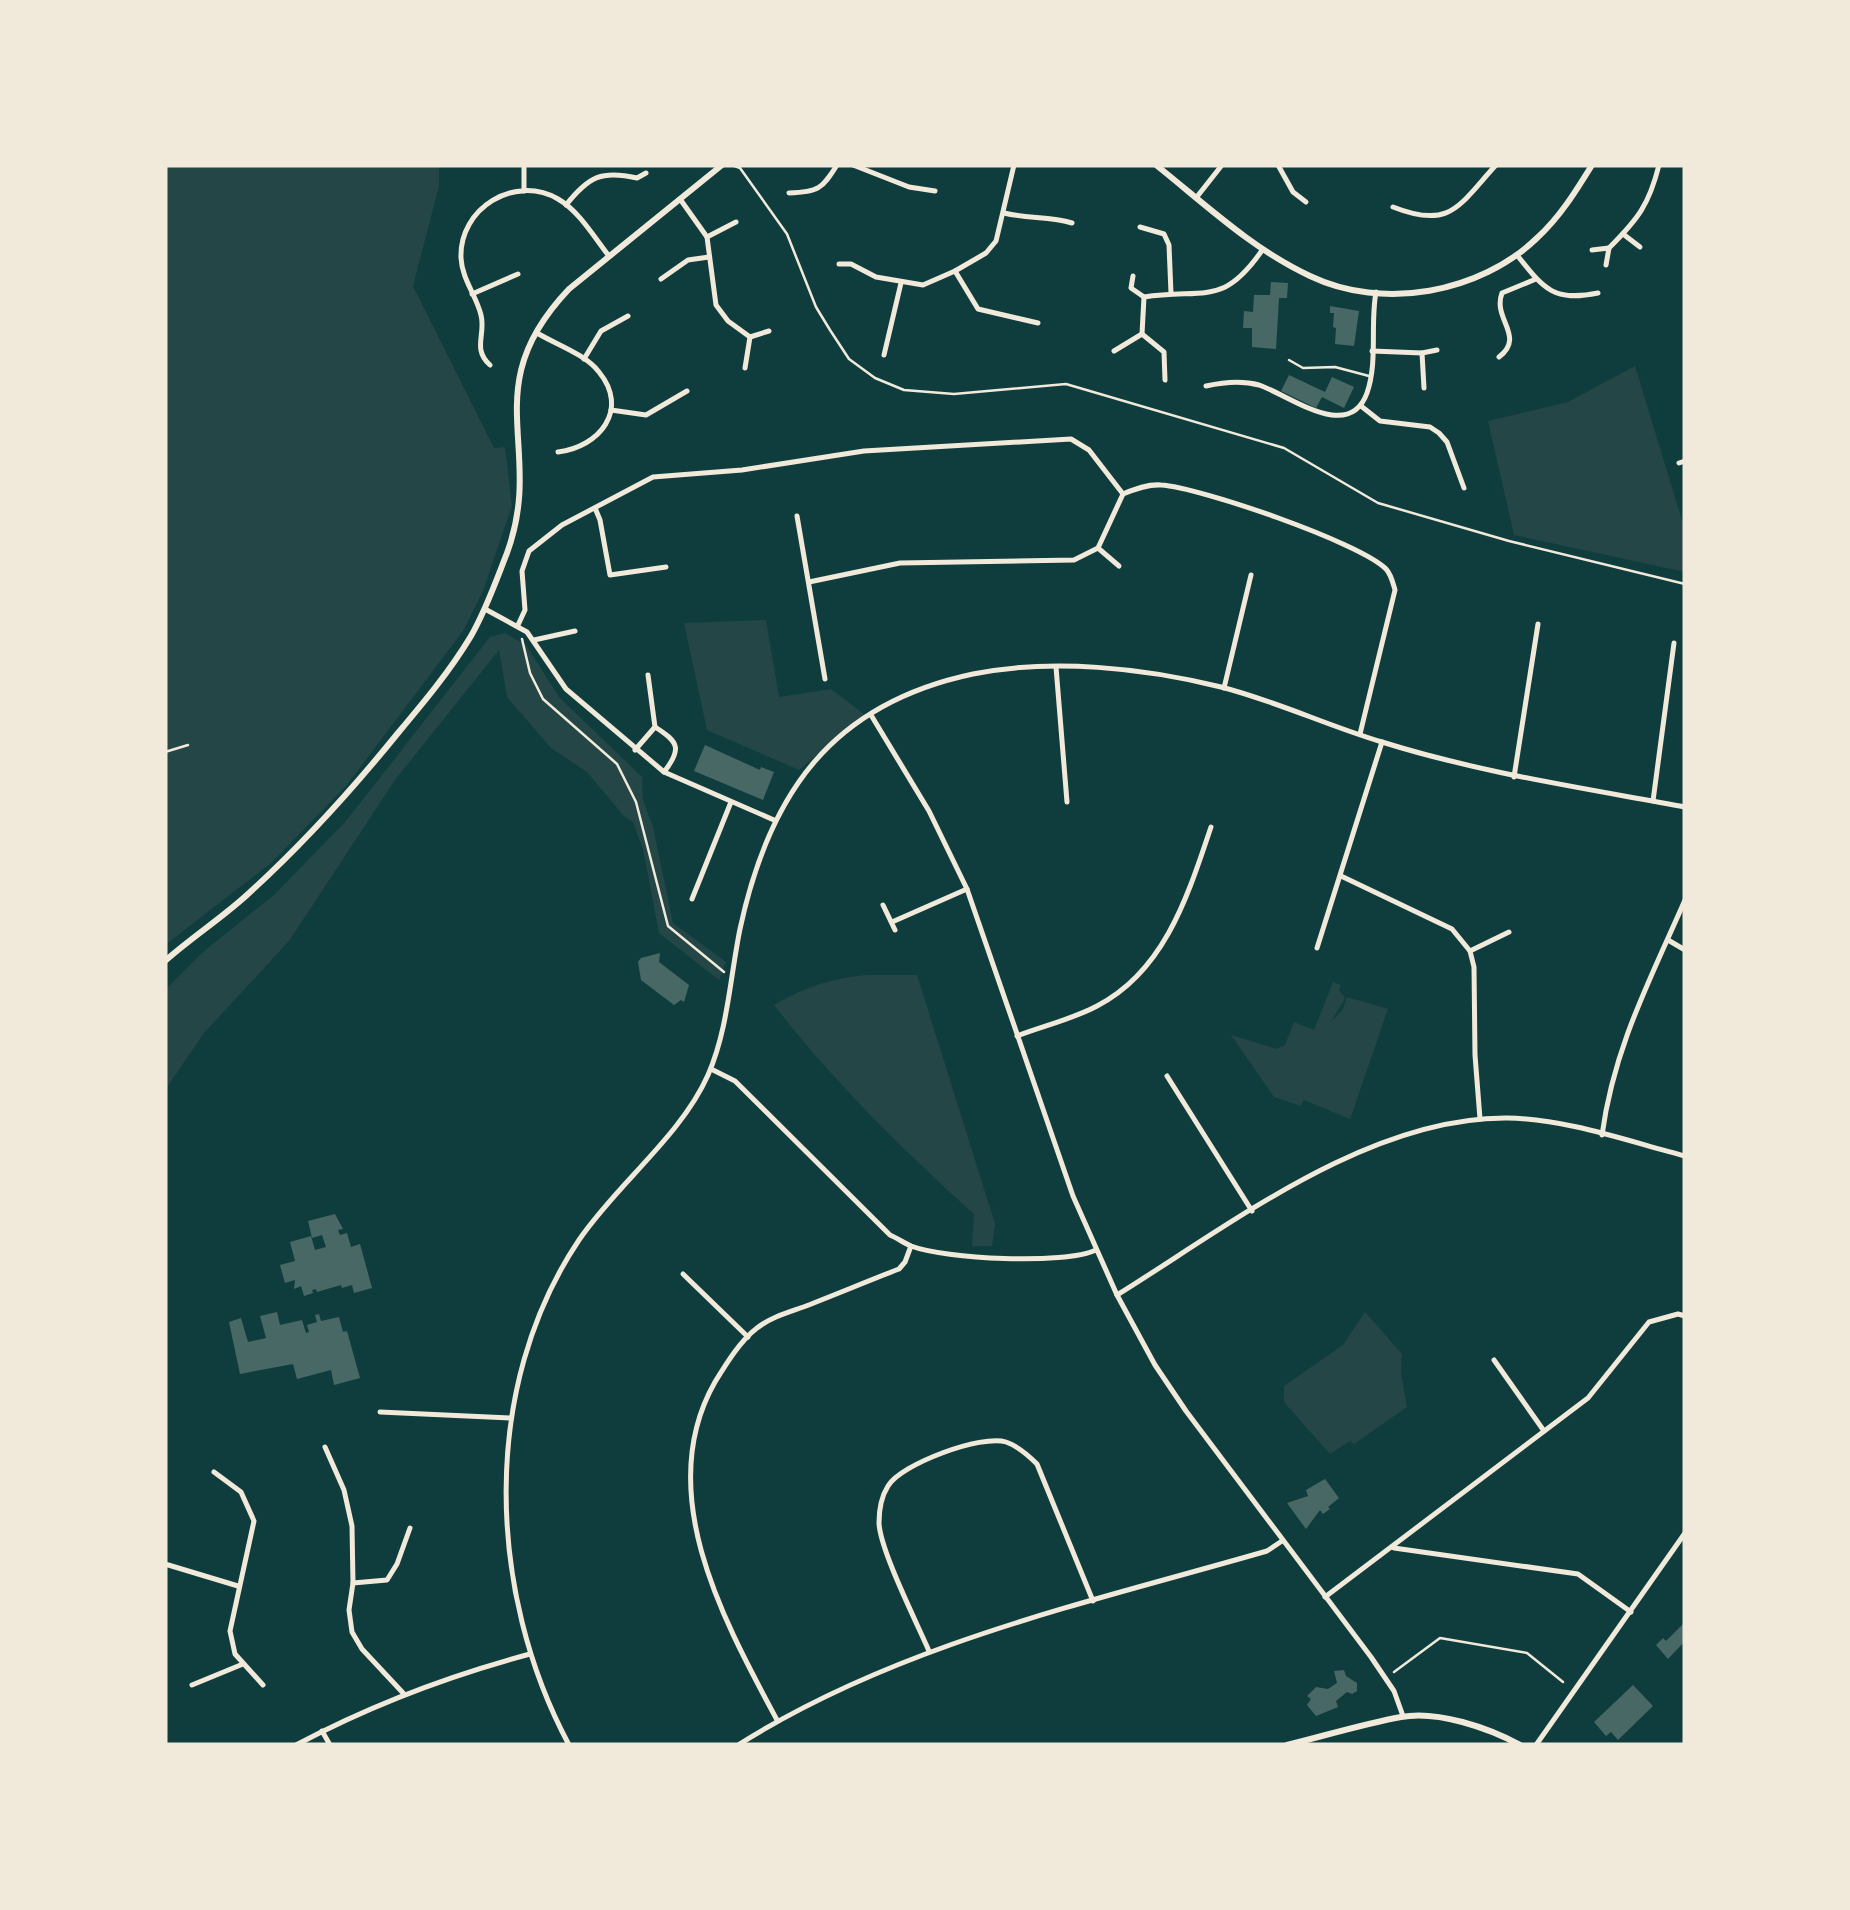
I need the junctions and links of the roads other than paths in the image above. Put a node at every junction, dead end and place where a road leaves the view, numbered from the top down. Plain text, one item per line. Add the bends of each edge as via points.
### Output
1 (524, 165) edge
2 (722, 165) edge
3 (837, 165) edge
4 (853, 165) edge
5 (1014, 165) edge
6 (1156, 165) edge
7 (1222, 165) edge
8 (1278, 165) edge
9 (1496, 165) edge
10 (1592, 165) edge
11 (1659, 165) edge
12 (646, 173) dead end
13 (524, 191) junction
14 (935, 191) dead end
15 (789, 193) dead end
16 (1196, 198) junction
17 (680, 199) junction
18 (1306, 202) dead end
19 (566, 204) junction
20 (1393, 207) dead end
21 (1004, 214) junction
22 (736, 222) dead end
23 (1072, 224) dead end
24 (1140, 227) dead end
25 (1623, 234) junction
26 (708, 236) junction
27 (1640, 247) dead end
28 (1609, 248) junction
29 (1263, 249) junction
30 (1592, 250) dead end
31 (1518, 254) junction
32 (609, 256) junction
33 (709, 257) junction
34 (839, 264) dead end
35 (1606, 265) dead end
36 (954, 271) junction
37 (518, 274) dead end
38 (1133, 276) dead end
39 (1536, 278) junction
40 (662, 279) dead end
41 (901, 283) junction
42 (1376, 292) junction
43 (1598, 293) dead end
44 (472, 294) junction
45 (1170, 294) junction
46 (1144, 298) junction
47 (628, 316) dead end
48 (1038, 322) dead end
49 (769, 331) dead end
50 (535, 332) junction
51 (1142, 334) junction
52 (750, 337) junction
53 (1436, 350) dead end
54 (1114, 351) dead end
55 (1372, 351) junction
56 (1422, 353) junction
57 (884, 355) dead end
58 (1498, 357) dead end
59 (584, 359) junction
60 (1289, 360) dead end
61 (490, 364) dead end
62 (745, 368) dead end
63 (1370, 376) junction
64 (1166, 380) dead end
65 (1206, 386) dead end
66 (1424, 388) dead end
67 (687, 391) dead end
68 (1361, 406) junction
69 (611, 410) junction
70 (558, 452) dead end
71 (1464, 488) dead end
72 (1124, 494) junction
73 (594, 508) junction
74 (797, 516) dead end
75 (1098, 548) junction
76 (1119, 566) dead end
77 (666, 567) dead end
78 (1250, 575) dead end
79 (809, 582) junction
80 (485, 609) junction
81 (1538, 624) dead end
82 (518, 625) junction
83 (575, 631) dead end
84 (534, 640) junction
85 (1674, 643) dead end
86 (1056, 667) junction
87 (648, 675) dead end
88 (825, 680) dead end
89 (1224, 688) junction
90 (871, 715) junction
91 (655, 727) junction
92 (1360, 734) junction
93 (1382, 742) junction
94 (188, 745) dead end
95 (636, 750) junction
96 (165, 752) edge
97 (664, 772) junction
98 (1514, 777) junction
99 (1075, 787) dead end
100 (1066, 788) junction
101 (1653, 800) junction
102 (731, 802) junction
103 (1067, 802) dead end
104 (1685, 806) edge
105 (774, 820) junction
106 (1210, 827) dead end
107 (1342, 876) junction
108 (966, 889) junction
109 (692, 900) dead end
110 (1685, 900) edge
111 (883, 906) dead end
112 (892, 922) junction
113 (895, 930) dead end
114 (1509, 932) dead end
115 (1668, 940) junction
116 (1317, 948) dead end
117 (1685, 950) edge
118 (1470, 951) junction
119 (165, 960) edge
120 (1017, 1036) junction
121 (711, 1069) junction
122 (1167, 1076) dead end
123 (1480, 1119) junction
124 (1602, 1135) junction
125 (1685, 1156) edge
126 (1252, 1211) junction
127 (911, 1246) junction
128 (1096, 1250) junction
129 (683, 1274) dead end
130 (1117, 1295) junction
131 (1685, 1316) edge
132 (748, 1337) junction
133 (1494, 1360) dead end
134 (380, 1412) dead end
135 (510, 1418) junction
136 (1544, 1431) junction
137 (326, 1446) dead end
138 (214, 1472) dead end
139 (410, 1528) dead end
140 (1685, 1534) edge
141 (1282, 1542) junction
142 (1394, 1548) junction
143 (165, 1564) edge
144 (354, 1583) junction
145 (238, 1586) junction
146 (1326, 1597) junction
147 (1093, 1601) junction
148 (1631, 1612) junction
149 (930, 1652) junction
150 (530, 1654) junction
151 (243, 1664) junction
152 (1394, 1672) dead end
153 (1563, 1682) dead end
154 (192, 1685) dead end
155 (263, 1685) dead end
156 (404, 1694) junction
157 (1403, 1716) junction
158 (778, 1720) junction
159 (322, 1731) junction
160 (296, 1745) edge
161 (330, 1745) edge
162 (569, 1745) edge
163 (738, 1745) edge
164 (1287, 1745) edge
165 (1520, 1745) edge
166 (1536, 1745) edge

1 - 13 street
2 - 17 street
3 - 15 street via 814,192
4 - 14 street via 908,188
5 - 21 street
6 - 16 street
7 - 16 street
8 - 18 street
9 - 20 street via 1451,212 1419,218
10 - 31 street via 1554,221
11 - 25 street via 1648,203
12 - 19 street via 599,176
13 - 19 street
13 - 44 street via 492,200 470,222 461,261
16 - 29 street
17 - 26 street
17 - 32 street
19 - 32 street
21 - 23 street
21 - 36 street via 996,241
22 - 26 street
24 - 45 street via 1164,234 1170,246
25 - 27 street
25 - 28 street
26 - 33 street
28 - 30 street
28 - 35 street
29 - 42 street via 1326,283
29 - 45 street via 1246,274 1224,289
31 - 39 street
31 - 42 street via 1448,287
32 - 50 street via 547,312
33 - 40 street via 688,260
33 - 52 street via 716,304
34 - 41 street
36 - 41 street via 923,285
36 - 48 street via 978,309
37 - 44 street
38 - 46 street via 1131,288
39 - 43 street via 1560,296
39 - 58 street via 1502,293 1511,339
41 - 57 street
42 - 55 street
44 - 61 street via 481,315 481,354
45 - 46 street
46 - 51 street
47 - 59 street via 601,331
49 - 52 street
50 - 59 street
50 - 80 street via 516,387 518,515
51 - 54 street
51 - 64 street via 1164,352
52 - 62 street
53 - 56 street
55 - 56 street
55 - 63 street
56 - 66 street
59 - 69 street via 608,385
60 - 63 lane via 1302,368
63 - 68 street
65 - 68 street via 1260,386 1332,416
67 - 69 street via 646,415
68 - 71 street via 1380,421 1439,433
69 - 70 street via 588,444
72 - 73 street via 1089,450 1071,439 1046,439 864,451 654,477
72 - 75 street
72 - 92 street via 1157,484 1211,496 1285,520 1389,570 1395,590
73 - 77 street via 610,575
73 - 82 street via 529,551
74 - 79 street
75 - 76 street
75 - 79 street via 1074,560 900,563
78 - 89 street
79 - 88 street
80 - 82 street
80 - 119 street via 435,688 328,818 245,897
81 - 98 street
82 - 84 street
83 - 84 street
84 - 95 street via 566,689
85 - 101 street
86 - 89 street
86 - 90 street via 973,674
86 - 100 street
87 - 91 street
89 - 92 street
90 - 105 street via 807,768
90 - 108 street
91 - 95 street
91 - 97 street via 676,744
92 - 93 street
93 - 98 street
93 - 107 street
94 - 96 lane
95 - 97 street
97 - 102 street
98 - 101 street
99 - 100 street
100 - 103 street
101 - 104 street
102 - 105 street
102 - 109 street
105 - 121 street via 752,877
106 - 120 street via 1174,922 1150,964 1096,1007
107 - 116 street
107 - 118 street via 1452,929
108 - 112 street
108 - 120 street
110 - 115 street
111 - 112 street
112 - 113 street
114 - 118 street
115 - 117 street
115 - 124 street via 1622,1043
118 - 123 street
120 - 128 street
121 - 127 street via 736,1081 890,1235
121 - 135 street via 683,1116 585,1232 544,1300
122 - 126 street
123 - 124 street via 1544,1121
123 - 126 street via 1387,1142
124 - 125 street
126 - 130 street
127 - 128 street via 1062,1259
127 - 132 street via 898,1269 772,1320
128 - 130 street
129 - 132 street
130 - 141 street via 1155,1365
131 - 136 street via 1648,1322 1588,1398
132 - 158 street via 703,1403 692,1435 691,1502 717,1595
133 - 136 street
134 - 135 street
135 - 150 street via 508,1539
136 - 142 street
137 - 144 street via 352,1526
138 - 145 street via 241,1492 254,1520
139 - 144 street via 387,1580
140 - 148 street
141 - 146 street
141 - 147 street
142 - 146 street
142 - 148 street via 1578,1574
143 - 145 street
144 - 156 street via 352,1632
145 - 151 street via 230,1631
146 - 157 street via 1387,1680
147 - 149 street
147 - 149 street via 1036,1464 1005,1442 985,1439 912,1466 888,1486 880,1505 886,1548
148 - 166 street
149 - 158 street
150 - 156 street
150 - 162 street
151 - 154 street
151 - 155 street
152 - 153 lane via 1440,1638 1527,1654
156 - 159 street
157 - 164 street
157 - 165 street via 1489,1729
158 - 163 street
159 - 160 street
159 - 161 street

